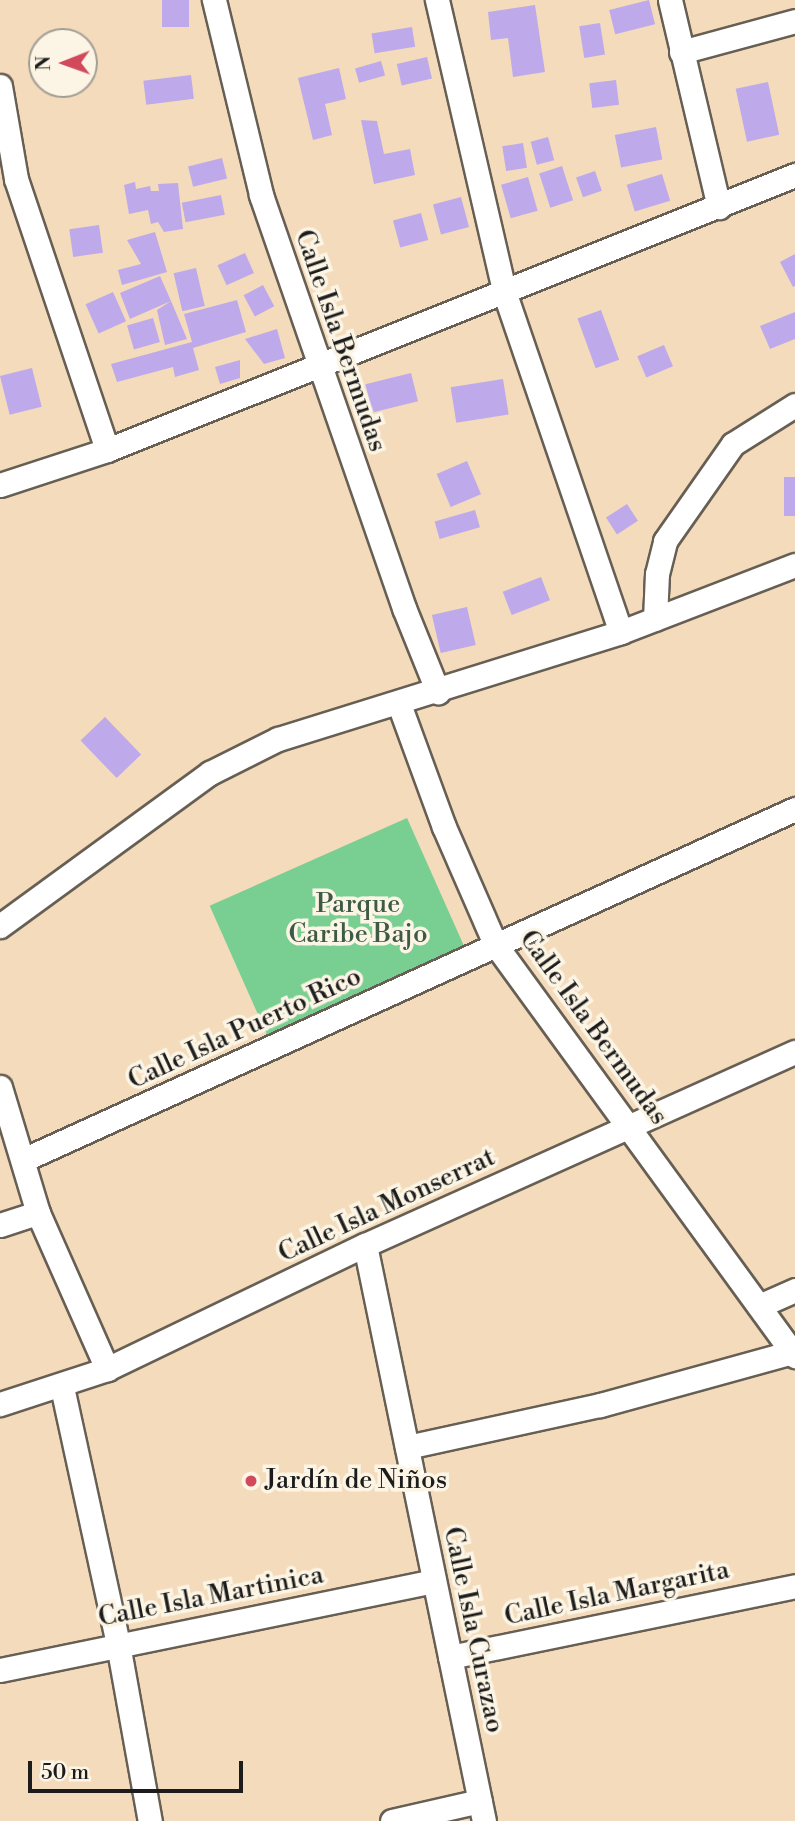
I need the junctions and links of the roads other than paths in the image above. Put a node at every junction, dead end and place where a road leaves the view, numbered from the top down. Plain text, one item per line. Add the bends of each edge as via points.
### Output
1 (214, 0) edge
2 (437, 0) edge
3 (670, 0) edge
4 (795, 21) edge
5 (681, 52) junction
6 (0, 86) edge
7 (795, 175) edge
8 (719, 207) junction
9 (505, 293) junction
10 (318, 366) junction
11 (795, 405) edge
12 (107, 450) junction
13 (0, 485) edge
14 (795, 565) edge
15 (655, 619) junction
16 (621, 632) junction
17 (438, 692) junction
18 (399, 704) junction
19 (795, 809) edge
20 (0, 926) edge
21 (495, 944) junction
22 (795, 1052) edge
23 (0, 1087) edge
24 (631, 1126) junction
25 (23, 1160) junction
26 (38, 1213) junction
27 (0, 1225) edge
28 (365, 1245) junction
29 (795, 1290) edge
30 (759, 1306) junction
31 (794, 1354) edge
32 (107, 1369) junction
33 (62, 1387) junction
34 (0, 1404) edge
35 (407, 1447) junction
36 (434, 1581) junction
37 (795, 1586) edge
38 (118, 1644) junction
39 (450, 1657) junction
40 (0, 1670) edge
41 (482, 1811) edge
42 (150, 1821) edge
43 (392, 1821) edge

1 - 10 street, Calle Isla Bermudas via 261,195
2 - 9 street
3 - 5 street
4 - 5 street
5 - 8 street
6 - 12 street via 16,179
7 - 8 street
8 - 9 street
9 - 10 street
9 - 16 street
10 - 12 street
10 - 17 street, Calle Isla Bermudas
11 - 15 street via 733,444 666,541 657,574
12 - 13 street
14 - 15 street
15 - 16 street
16 - 17 street
17 - 18 street
18 - 20 street via 278,739 210,773
18 - 21 street, Calle Isla Bermudas via 444,827
19 - 21 street, Calle Isla Puerto Rico
21 - 24 street, Calle Isla Bermudas
21 - 25 street, Calle Isla Puerto Rico
22 - 24 street, Calle Isla Monserrat
23 - 25 street
24 - 28 street, Calle Isla Monserrat
24 - 30 street, Calle Isla Bermudas
25 - 26 street
26 - 27 street
26 - 32 street
28 - 32 street, Calle Isla Monserrat
28 - 35 street, Calle Isla Curazao
29 - 30 street
30 - 31 street, Calle Isla Bermudas
31 - 35 street via 600,1405
32 - 33 street, Calle Isla Monserrat
33 - 34 street, Calle Isla Monserrat
33 - 38 street
35 - 36 street, Calle Isla Curazao
36 - 38 street, Calle Isla Martinica
36 - 39 street, Calle Isla Curazao
37 - 39 street, Calle Isla Margarita
38 - 40 street, Calle Isla Martinica
38 - 42 street
39 - 41 street, Calle Isla Curazao
41 - 43 street

